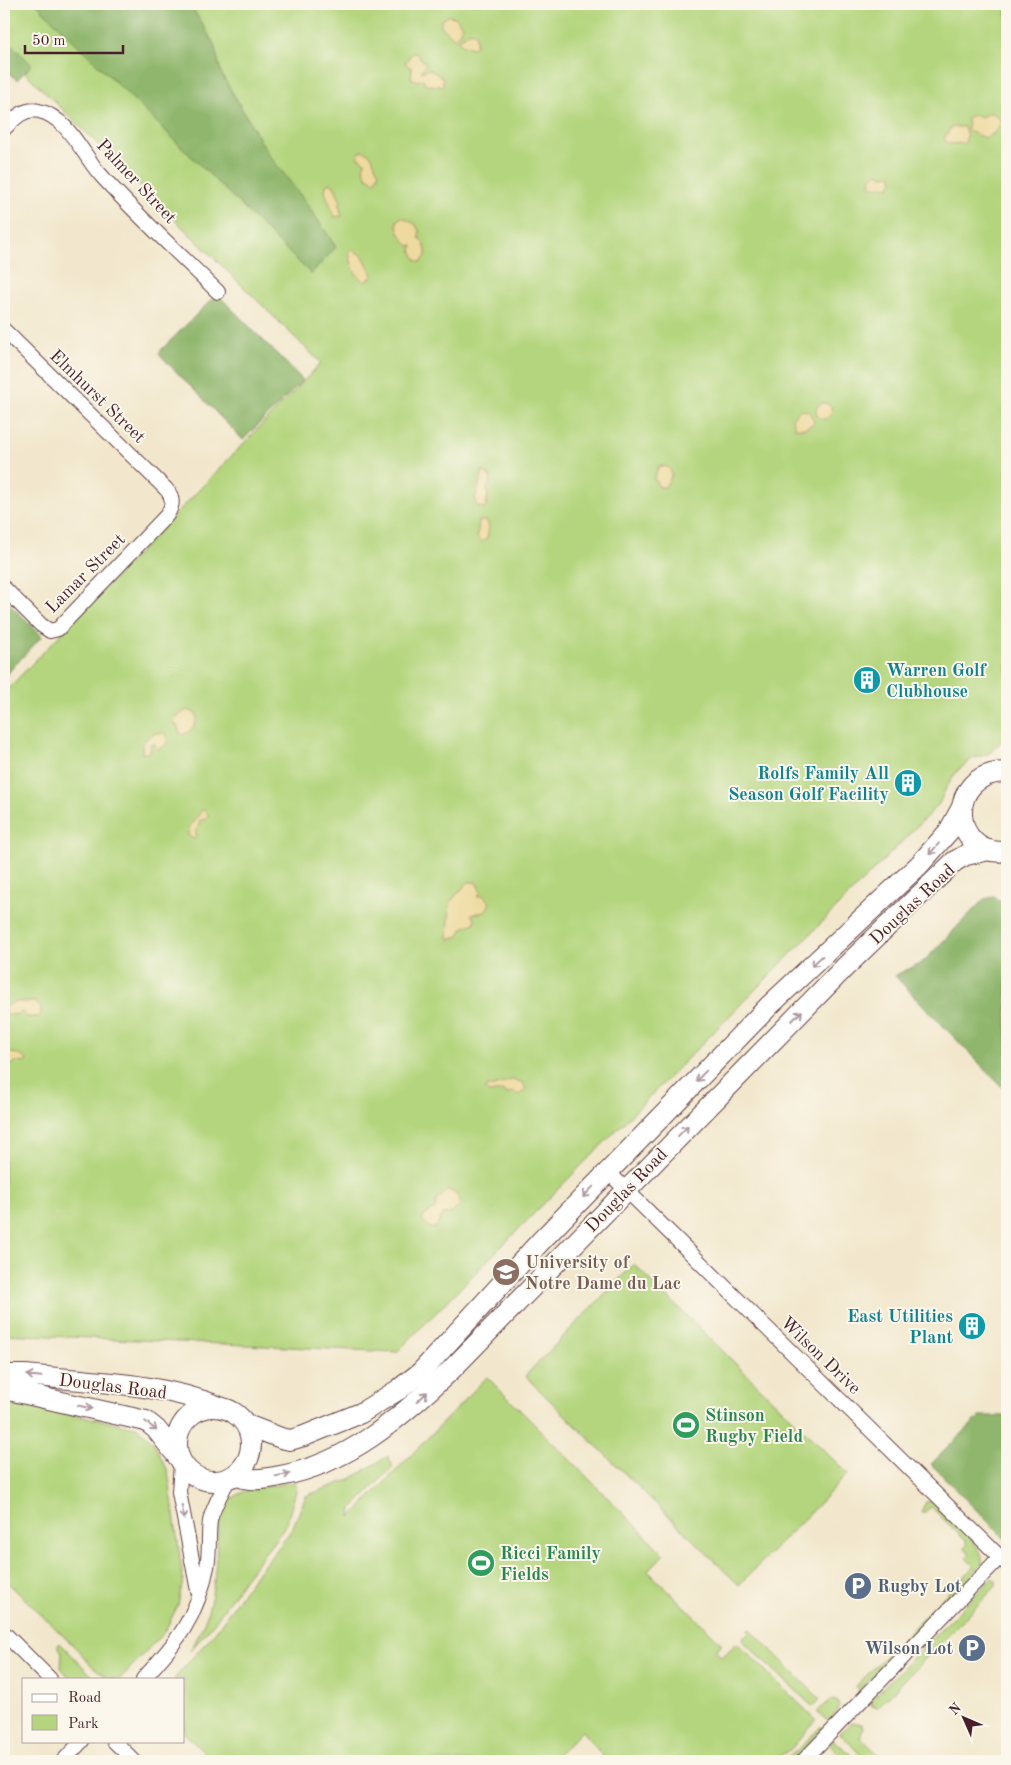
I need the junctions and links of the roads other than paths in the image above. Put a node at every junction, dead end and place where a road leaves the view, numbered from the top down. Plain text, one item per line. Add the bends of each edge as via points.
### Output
1 (4, 129) edge
2 (218, 292) dead end
3 (4, 330) edge
4 (166, 489) joint
5 (4, 588) edge
6 (1007, 772) edge
7 (961, 809) junction
8 (1001, 852) edge
9 (608, 1172) junction
10 (626, 1190) junction
11 (4, 1376) edge
12 (4, 1390) edge
13 (220, 1407) junction
14 (247, 1425) junction
15 (180, 1460) junction
16 (232, 1477) junction
17 (1003, 1561) edge
18 (199, 1594) junction
19 (4, 1633) edge
20 (49, 1678) edge
21 (144, 1678) edge
22 (81, 1742) edge
23 (115, 1742) edge
24 (63, 1761) edge
25 (134, 1761) edge
26 (803, 1761) edge

1 - 2 street, Palmer Street via 23,113 38,110 55,119 99,172
3 - 4 street, Elmhurst Street
4 - 5 street, Lamar Street via 172,496 173,506 168,515 58,629 50,631 41,625
6 - 7 street, Douglas Road via 995,772 977,780 964,796
7 - 8 street via 962,822 977,844
7 -> 9 street, Douglas Road via 949,830 919,865 770,1005
10 -> 8 street, Douglas Road via 845,967 949,868 966,855
9 - 10 street, Wilson Drive
9 -> 14 street, Douglas Road via 452,1340 398,1390 361,1413 290,1440
16 -> 10 street, Douglas Road via 247,1480 296,1473 338,1457 382,1430 450,1371
10 - 17 street, Wilson Drive
13 -> 11 street, Douglas Road via 197,1397 160,1390 25,1375
12 -> 15 street, Douglas Road via 146,1421
13 - 14 street via 231,1410
13 - 15 street via 207,1407 185,1420 178,1431 176,1444
14 - 16 street via 251,1436 249,1458
15 - 16 street via 197,1478 219,1482
15 -> 18 street via 180,1492
16 - 18 street via 212,1514 208,1567
17 - 26 street
18 - 21 street via 194,1613 183,1633
19 - 20 street
22 - 24 street
23 - 25 street

